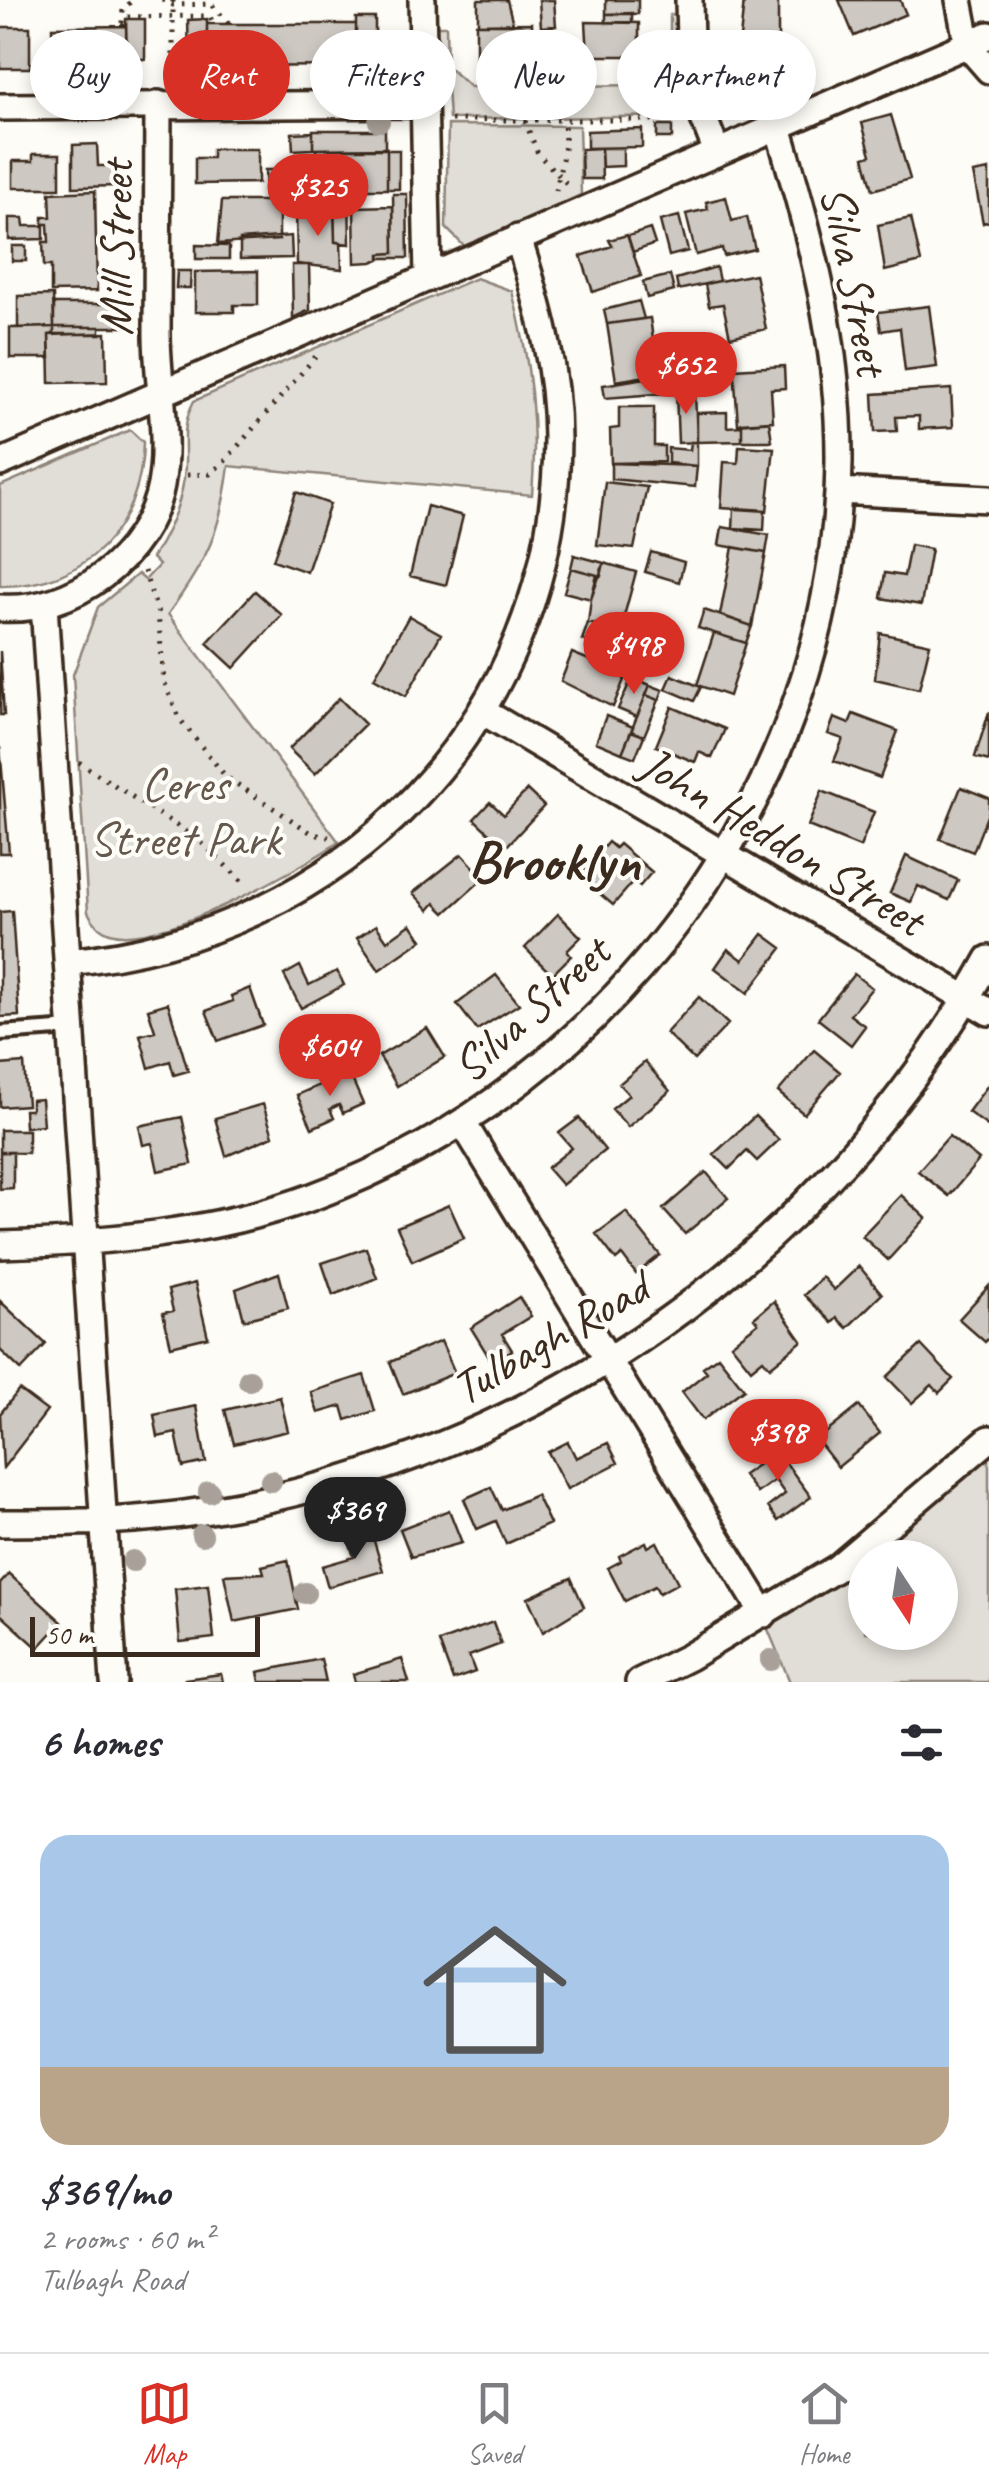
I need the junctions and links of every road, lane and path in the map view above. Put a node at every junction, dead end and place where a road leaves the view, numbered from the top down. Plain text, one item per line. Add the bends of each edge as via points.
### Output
1 (133, 0) edge
2 (162, 0) edge
3 (422, 0) edge
4 (689, 0) edge
5 (959, 0) edge
6 (173, 2) edge
7 (173, 19) junction
8 (213, 24) dead end
9 (230, 24) dead end
10 (172, 30) edge
11 (422, 30) edge
12 (690, 30) edge
13 (978, 40) edge
14 (989, 70) edge
15 (163, 104) edge
16 (0, 107) edge
17 (456, 115) edge
18 (165, 120) edge
19 (422, 120) edge
20 (703, 120) joint
21 (525, 121) junction
22 (564, 121) junction
23 (778, 127) junction
24 (716, 152) junction
25 (557, 175) junction
26 (593, 206) junction
27 (552, 224) junction
28 (518, 238) junction
29 (428, 278) junction
30 (330, 319) junction
31 (160, 392) junction
32 (0, 464) edge
33 (162, 473) junction
34 (838, 491) junction
35 (989, 499) edge
36 (134, 545) junction
37 (44, 605) junction
38 (0, 608) edge
39 (482, 711) junction
40 (56, 758) junction
41 (357, 850) junction
42 (724, 854) junction
43 (264, 910) junction
44 (989, 960) edge
45 (68, 962) junction
46 (978, 1006) edge
47 (73, 1028) junction
48 (0, 1033) edge
49 (464, 1123) junction
50 (87, 1241) junction
51 (0, 1245) edge
52 (608, 1362) junction
53 (989, 1439) edge
54 (104, 1523) junction
55 (0, 1524) edge
56 (764, 1614) junction
57 (114, 1682) edge
58 (639, 1682) edge

1 - 7 path via 122,26 127,17
2 - 6 path
3 - 11 street
4 - 12 street
5 - 13 street
6 - 7 path
6 - 9 path via 211,4
7 - 8 path via 210,16
7 - 10 path
13 - 14 street
13 - 23 street
15 - 16 street
17 - 21 path
18 - 31 street, Mill Street
19 - 29 street
20 - 22 path
20 - 24 street
21 - 22 path
21 - 25 path via 538,154
22 - 25 path
23 - 24 street
23 - 34 street, Silva Street via 829,322
24 - 26 street
25 - 26 path
25 - 27 path
26 - 27 street
27 - 28 street
28 - 29 street
28 - 39 street via 549,346 555,482 538,580
29 - 30 street
30 - 31 street
30 - 33 path via 313,362 225,461 202,476
31 - 32 street
31 - 33 street, Mill Street
33 - 36 street, Mill Street
34 - 35 street
34 - 42 street, Silva Street via 830,563 805,668 766,774
36 - 37 street via 78,593
36 - 41 path via 158,613 161,666 180,718 226,777 256,800 313,834 338,837
37 - 38 street
37 - 40 street
39 - 41 street via 429,783
39 - 42 street, John Heddon Street
40 - 43 path via 88,764 200,841
40 - 45 street
41 - 43 street
42 - 46 street, John Heddon Street
42 - 49 street, Silva Street via 676,926 600,1014
43 - 45 street via 171,945
44 - 46 street, Tulbagh Road
45 - 47 street
46 - 52 street, Tulbagh Road via 809,1202 713,1288
47 - 48 lane
47 - 50 street
49 - 50 street, Silva Street via 310,1198 200,1227
49 - 52 street
50 - 51 street, Silva Street
50 - 54 street
52 - 54 street, Tulbagh Road via 480,1430 345,1480 204,1511
52 - 56 street
53 - 56 street via 837,1568
54 - 55 street, Tulbagh Road
54 - 57 street
56 - 58 street

